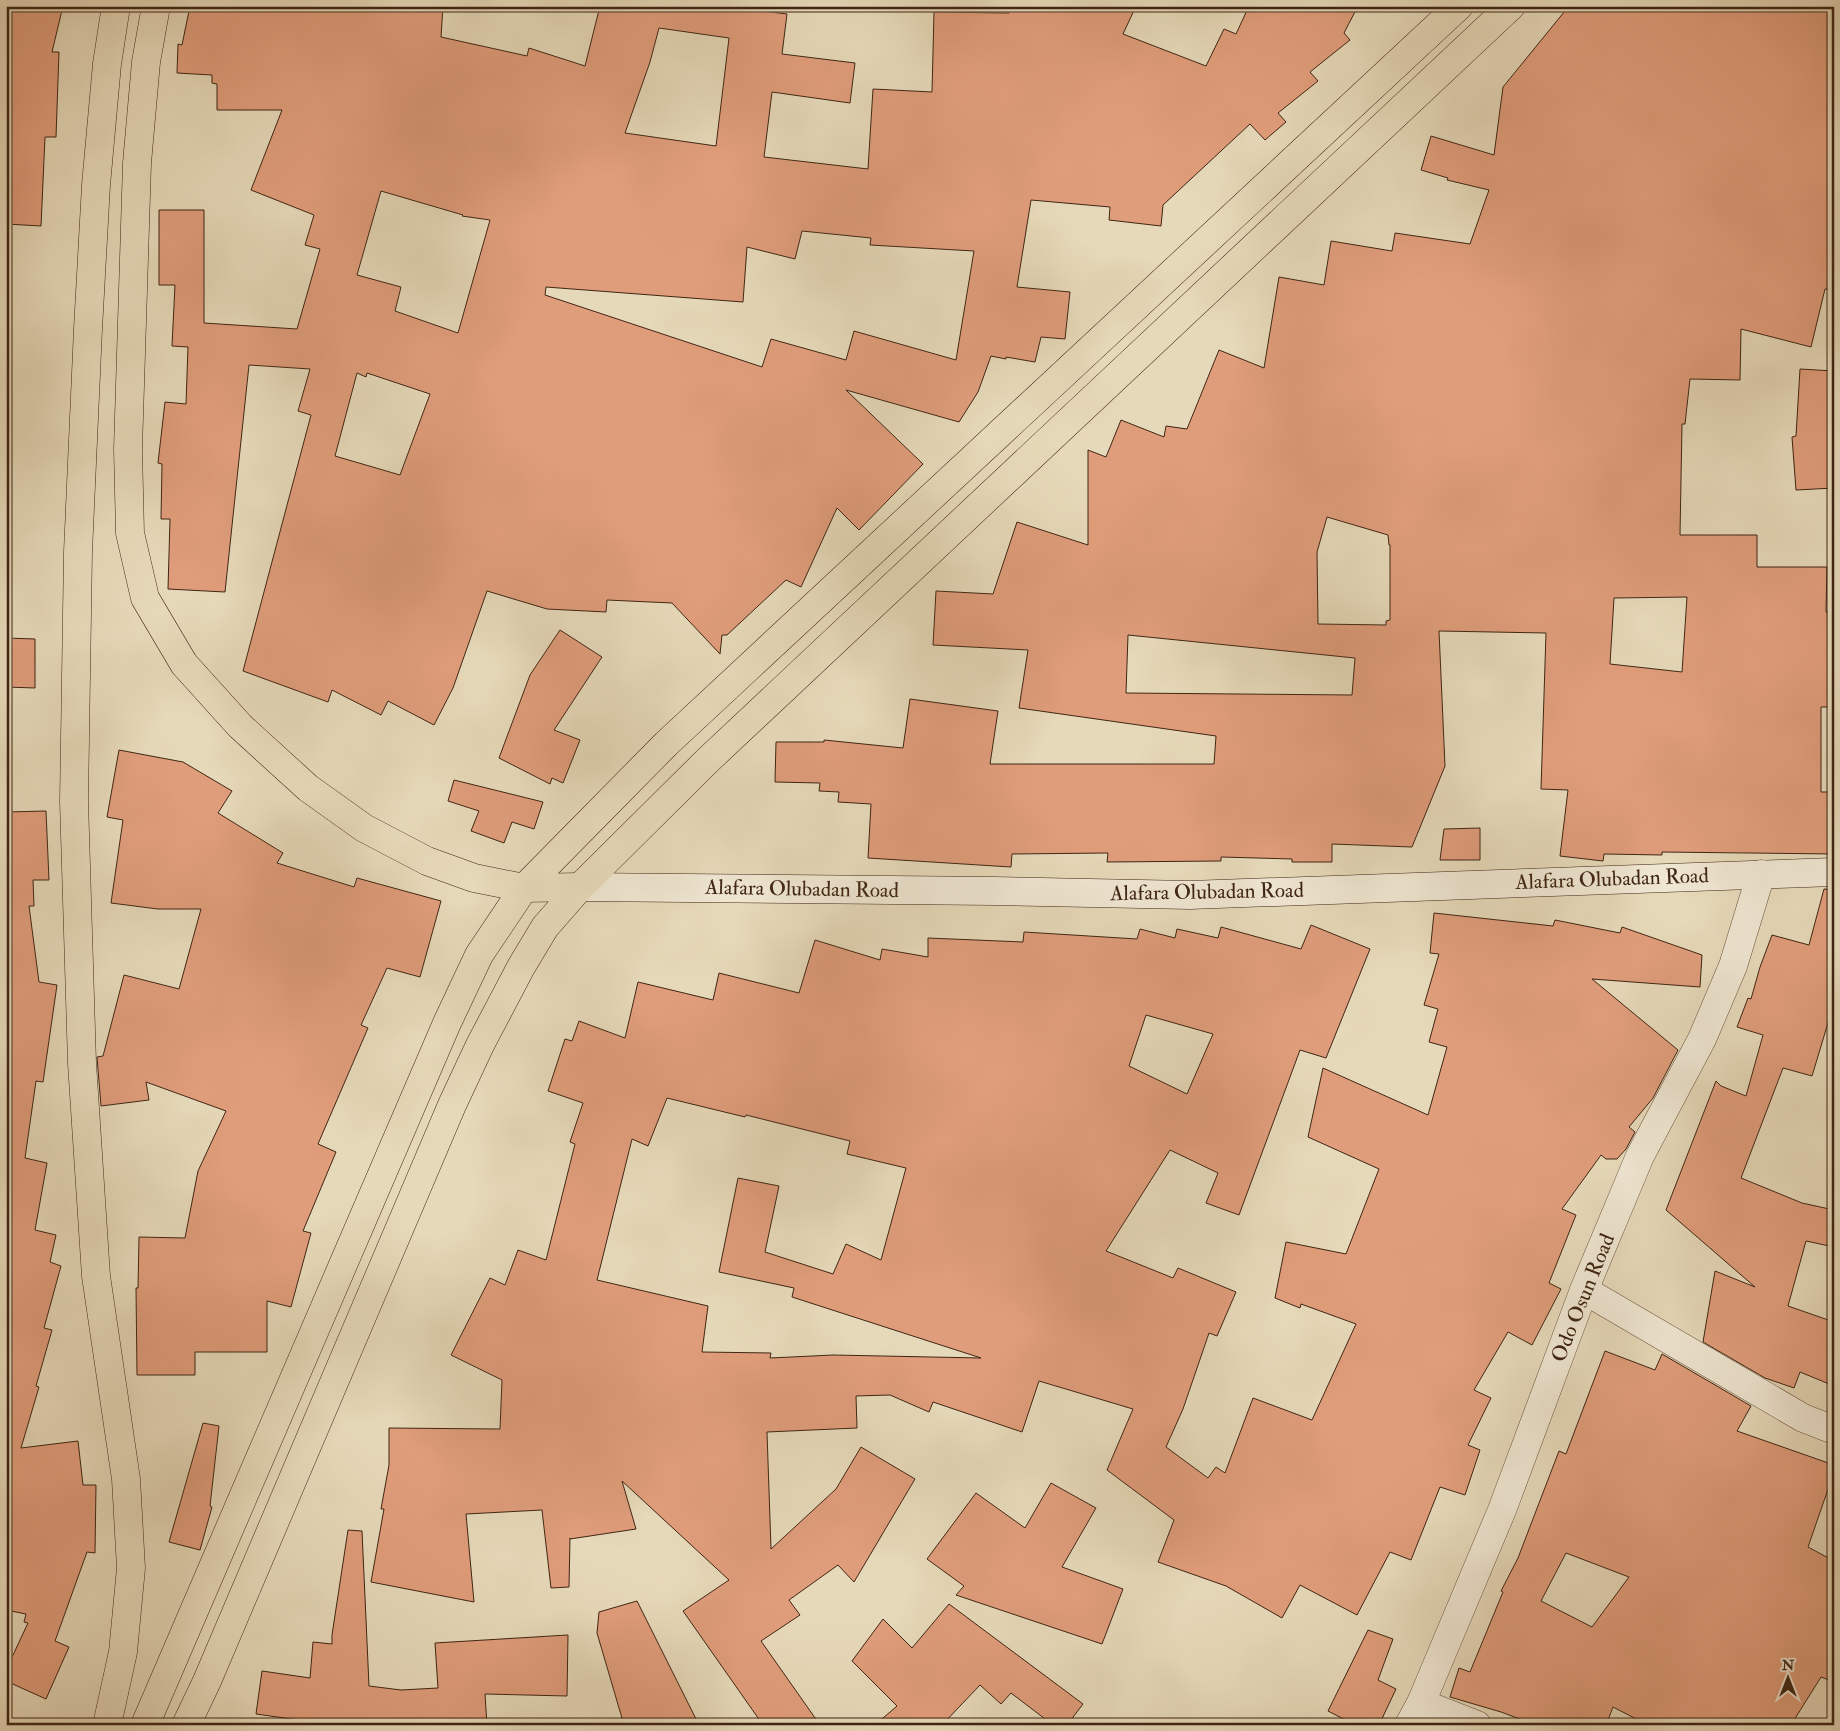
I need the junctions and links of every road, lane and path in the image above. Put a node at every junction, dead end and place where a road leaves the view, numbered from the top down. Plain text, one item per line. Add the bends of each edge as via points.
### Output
1 (116, 6) edge
2 (156, 6) edge
3 (1459, 6) edge
4 (1511, 6) edge
5 (92, 251) junction
6 (133, 253) junction
7 (1068, 369) junction
8 (1097, 396) junction
9 (1834, 872) edge
10 (1761, 874) junction
11 (580, 887) junction
12 (524, 888) junction
13 (1584, 1290) junction
14 (1834, 1430) edge
15 (1415, 1714) edge
16 (107, 1725) edge
17 (145, 1725) edge
18 (186, 1725) edge
19 (1477, 1725) edge

1 - 5 highway via 106,74
2 - 6 highway via 145,71
3 - 7 highway
4 - 8 highway
5 - 6 highway
5 - 16 highway via 78,543 74,820 82,1063 96,1266 126,1479 131,1568 123,1652
6 - 12 highway via 128,449 130,533 145,598 184,664 240,726 308,788 364,828 427,861 474,878
7 - 8 highway
7 - 12 highway via 666,744
8 - 11 highway via 708,760
9 - 10 street, Alafara Olubadan Road
10 - 11 street, Alafara Olubadan Road via 1190,895
10 - 13 street, Odo Osun Road via 1733,966 1706,1030 1640,1156
11 - 12 highway
11 - 18 highway via 545,927 480,1045 208,1681
12 - 17 highway via 479,955 447,1023
13 - 14 street via 1803,1418
13 - 15 street, Odo Osun Road via 1502,1510
15 - 19 street

